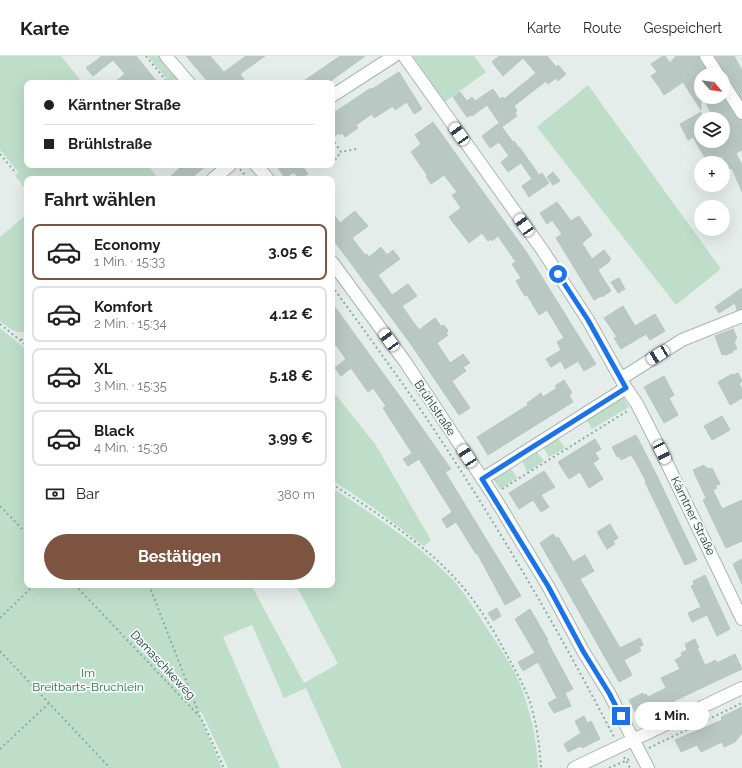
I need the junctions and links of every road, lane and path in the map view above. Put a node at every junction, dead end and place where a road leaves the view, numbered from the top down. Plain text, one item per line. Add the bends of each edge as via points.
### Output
1 (146, 56) edge
2 (166, 56) edge
3 (394, 56) edge
4 (404, 56) edge
5 (706, 56) edge
6 (714, 68) edge
7 (166, 80) edge
8 (186, 80) edge
9 (335, 94) edge
10 (730, 94) edge
11 (742, 113) edge
12 (335, 143) edge
13 (356, 148) dead end
14 (341, 152) junction
15 (0, 154) edge
16 (335, 160) edge
17 (226, 168) edge
18 (239, 168) edge
19 (259, 168) edge
20 (15, 172) dead end
21 (217, 176) edge
22 (246, 176) edge
23 (265, 176) edge
24 (335, 266) edge
25 (335, 290) edge
26 (742, 316) edge
27 (0, 324) edge
28 (24, 338) edge
29 (21, 340) junction
30 (24, 343) edge
31 (624, 383) junction
32 (638, 404) junction
33 (482, 479) junction
34 (335, 486) edge
35 (492, 495) junction
36 (0, 506) edge
37 (24, 531) edge
38 (31, 588) edge
39 (78, 588) edge
40 (150, 588) edge
41 (0, 618) edge
42 (742, 619) edge
43 (0, 651) edge
44 (742, 688) edge
45 (49, 703) junction
46 (742, 703) edge
47 (201, 718) junction
48 (633, 739) junction
49 (618, 746) junction
50 (0, 749) edge
51 (641, 754) junction
52 (110, 768) edge
53 (224, 768) edge
54 (541, 768) edge
55 (574, 768) edge
56 (609, 768) edge
57 (648, 768) edge

1 - 7 path
2 - 8 street
3 - 9 street
4 - 31 street, Kärntner Straße via 547,257 588,320
5 - 6 street
10 - 11 street
12 - 14 path
13 - 14 path
14 - 16 path
15 - 20 path
17 - 21 street
18 - 22 path
19 - 23 street
24 - 33 street, Brühlstraße via 406,363
25 - 49 path via 425,417 480,503 535,594
26 - 31 street via 682,340
27 - 29 path
28 - 29 path
29 - 30 path
31 - 32 street, Kärntner Straße
31 - 33 street
32 - 35 path
32 - 42 street, Kärntner Straße
33 - 35 street, Brühlstraße
34 - 54 path via 367,506 428,553 476,603 524,688 534,716
35 - 48 street, Brühlstraße via 548,586
36 - 37 path
38 - 41 path
39 - 47 path, Damaschkeweg
40 - 47 path
43 - 45 path
44 - 48 street
45 - 50 path
45 - 52 path
46 - 51 path
47 - 53 path, Damaschkeweg
48 - 49 street
48 - 51 street, Brühlstraße
49 - 55 street
51 - 56 path
51 - 57 street, Brühlstraße

